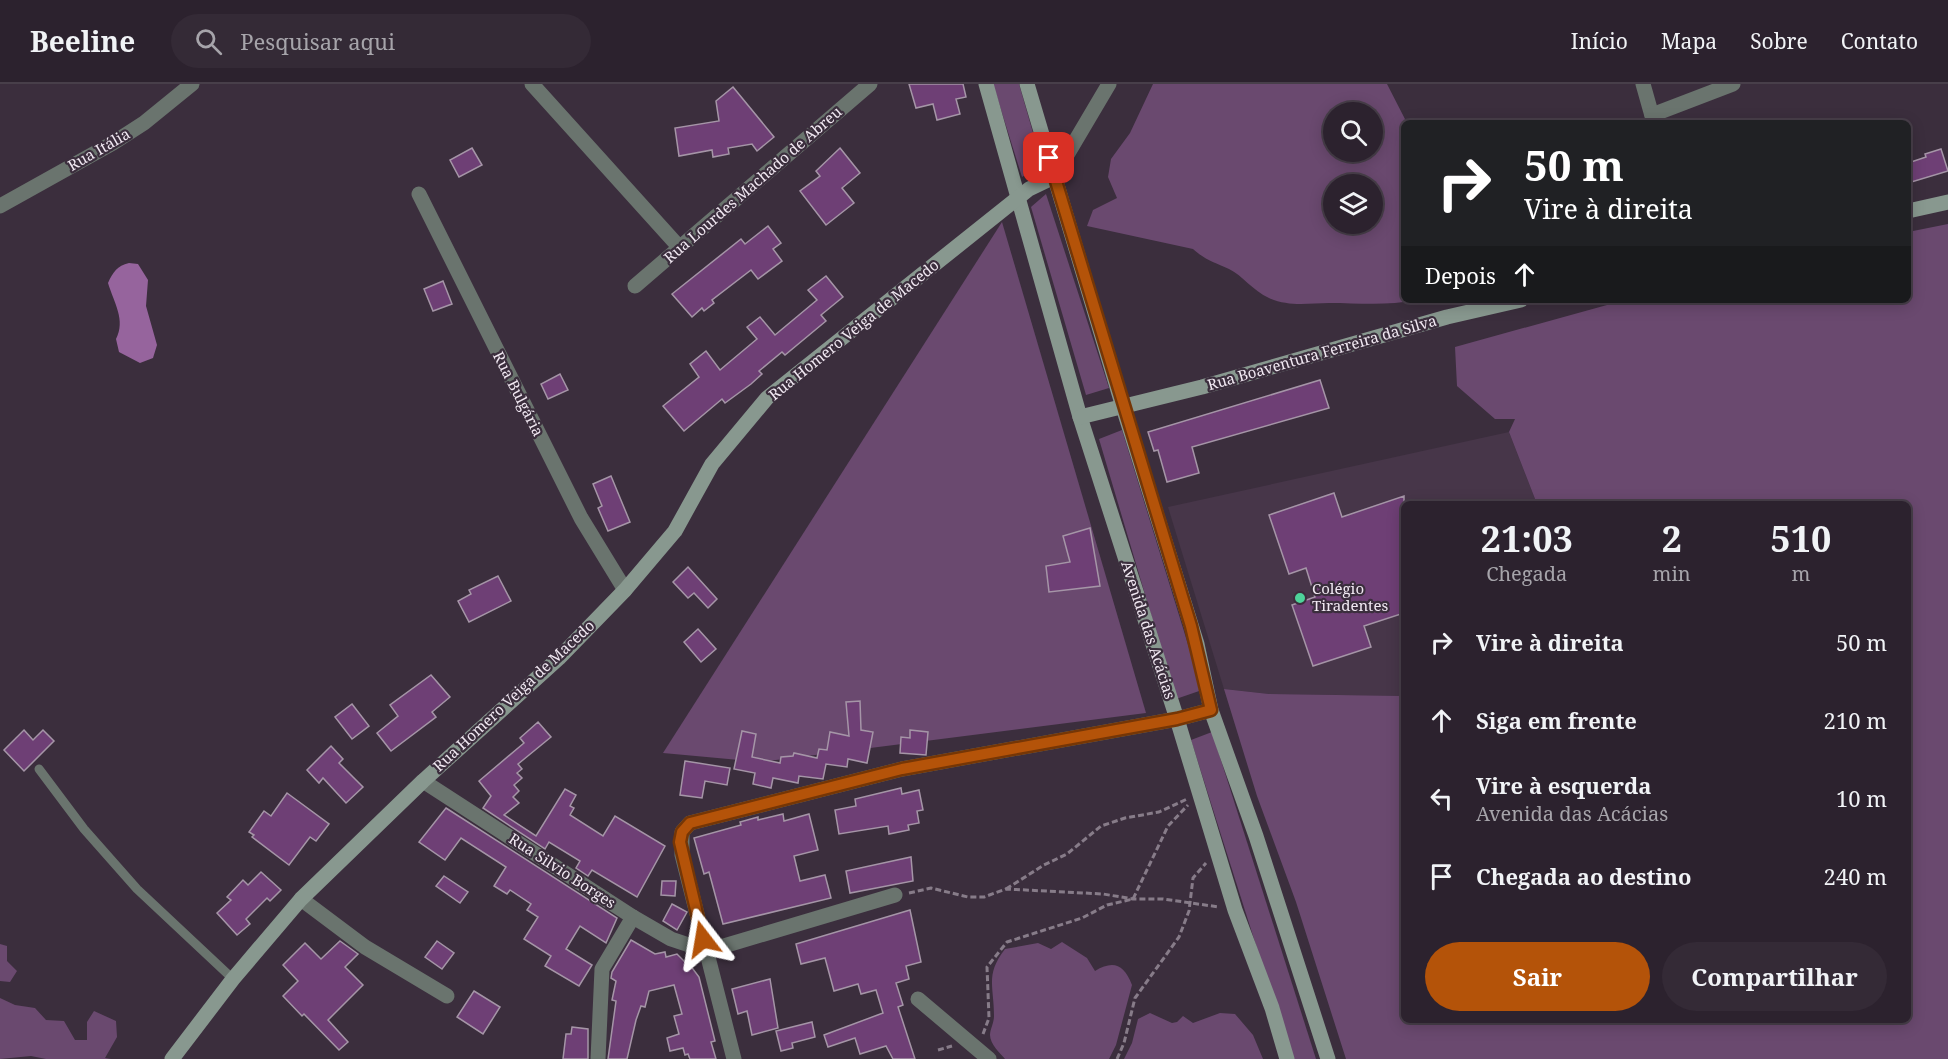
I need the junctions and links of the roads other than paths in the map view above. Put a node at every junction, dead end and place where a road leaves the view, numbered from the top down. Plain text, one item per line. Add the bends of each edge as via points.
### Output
1 (192, 84) edge
2 (532, 84) edge
3 (870, 84) edge
4 (986, 84) edge
5 (1027, 84) edge
6 (1109, 84) edge
7 (1643, 84) edge
8 (1733, 84) edge
9 (1653, 119) edge
10 (1054, 177) junction
11 (1024, 193) junction
12 (419, 194) dead end
13 (1948, 202) edge
14 (0, 206) edge
15 (1911, 210) edge
16 (680, 248) junction
17 (635, 286) dead end
18 (1508, 303) edge
19 (1123, 407) junction
20 (1080, 417) junction
21 (626, 590) junction
22 (1211, 710) junction
23 (1177, 719) junction
24 (39, 769) dead end
25 (423, 781) junction
26 (895, 895) road end
27 (301, 899) junction
28 (633, 918) junction
29 (707, 951) junction
30 (233, 979) junction
31 (447, 996) dead end
32 (918, 999) dead end
33 (172, 1059) edge
34 (598, 1059) edge
35 (734, 1059) edge
36 (989, 1059) edge
37 (1287, 1059) edge
38 (1328, 1059) edge

1 - 14 street, Rua Itália via 113,143
2 - 16 street
3 - 16 street, Rua Lourdes Machado de Abreu
4 - 11 street, Avenida das Acácias
5 - 10 street
6 - 10 street
7 - 9 street
8 - 9 street
10 - 11 street, Rua Homero Veiga de Macedo
10 - 19 street
11 - 20 street, Avenida das Acácias
11 - 21 street, Rua Homero Veiga de Macedo via 767,398 712,464 675,531
12 - 21 street, Rua Bulgária via 580,518
13 - 15 street
16 - 17 street, Rua Lourdes Machado de Abreu
18 - 19 street, Rua Boaventura Ferreira da Silva
19 - 20 street
19 - 22 street via 1197,644
20 - 23 street, Avenida das Acácias
21 - 25 street, Rua Homero Veiga de Macedo via 559,658
22 - 23 street
22 - 38 street
23 - 29 street via 902,769 690,823 680,842
23 - 37 street, Avenida das Acácias via 1235,910
24 - 30 lane via 84,829 137,889
25 - 27 street, Rua Homero Veiga de Macedo
25 - 28 street, Rua Silvio Borges
26 - 29 street
27 - 30 street, Rua Homero Veiga de Macedo
27 - 31 street via 365,947
28 - 29 street, Rua Silvio Borges via 670,939
28 - 34 street via 602,969
29 - 35 street
30 - 33 street, Rua Homero Veiga de Macedo
32 - 36 street

